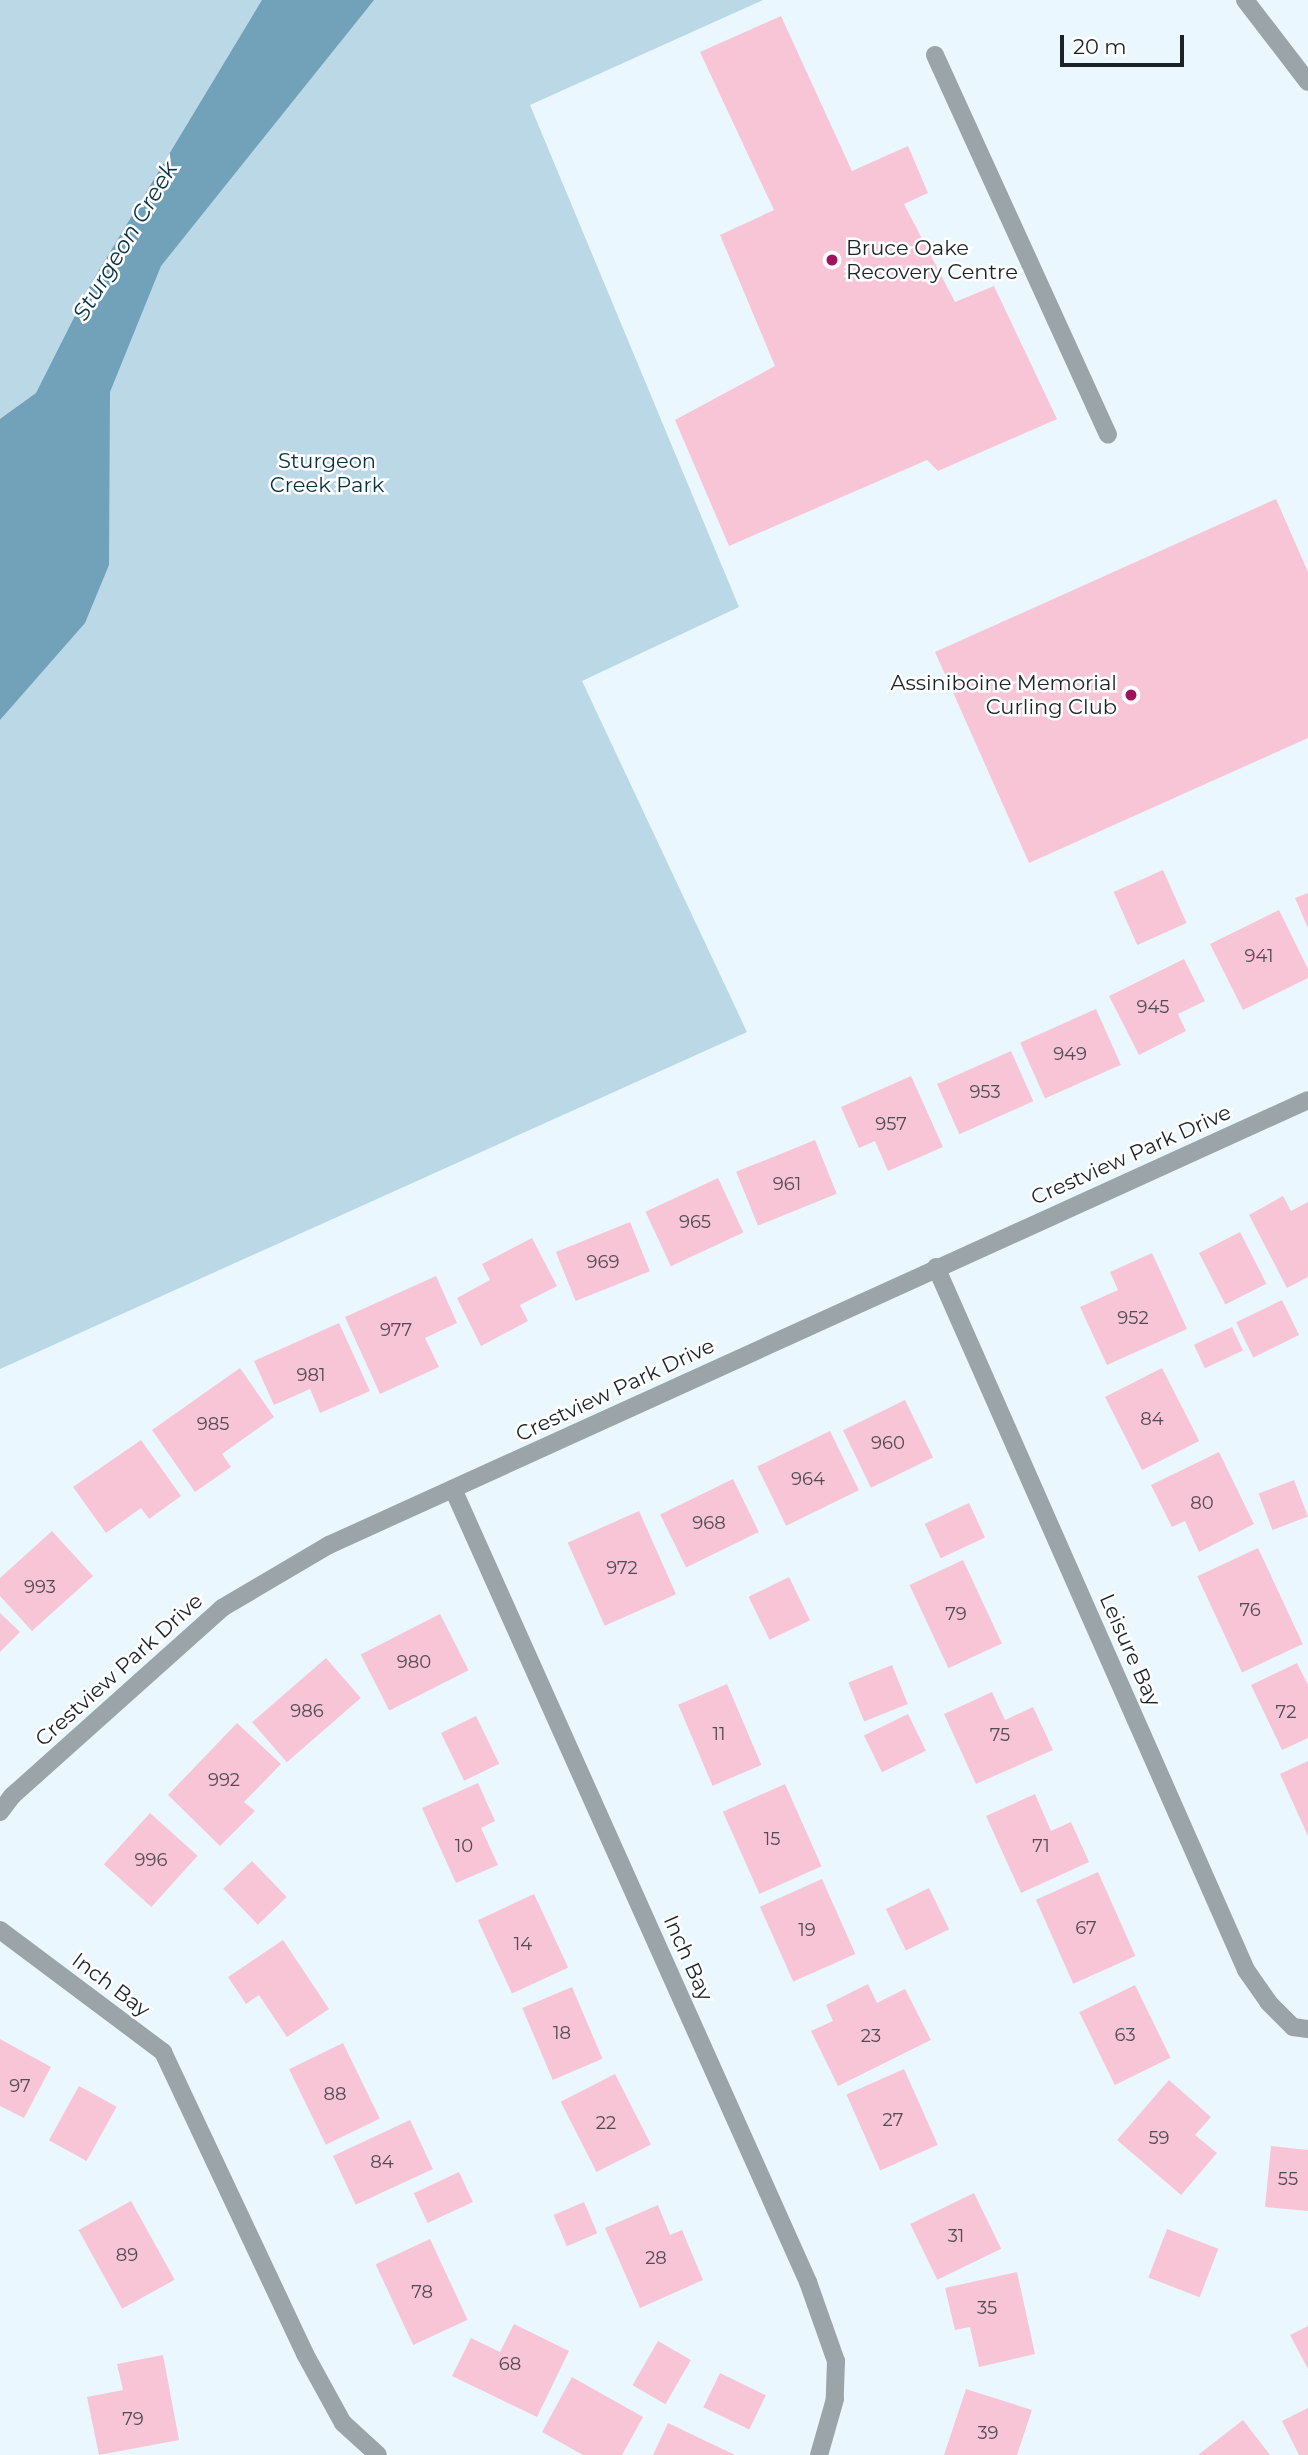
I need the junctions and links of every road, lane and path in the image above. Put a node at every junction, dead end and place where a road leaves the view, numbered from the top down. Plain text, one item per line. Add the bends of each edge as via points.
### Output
1 (1245, 0) edge
2 (935, 55) dead end
3 (1308, 82) edge
4 (1108, 434) dead end
5 (1308, 1100) edge
6 (936, 1267) junction
7 (453, 1489) junction
8 (0, 1812) edge
9 (0, 1930) edge
10 (1308, 2029) edge
11 (378, 2455) edge
12 (818, 2455) edge

1 - 3 street
2 - 4 street
5 - 6 street, Crestview Park Drive
6 - 7 street, Crestview Park Drive
6 - 10 street, Leisure Bay via 1246,1970 1293,2027
7 - 8 street, Crestview Park Drive via 329,1545 222,1608 12,1796
7 - 12 street, Inch Bay via 808,2282 836,2361 835,2399
9 - 11 street, Inch Bay via 163,2053 305,2354 343,2423

